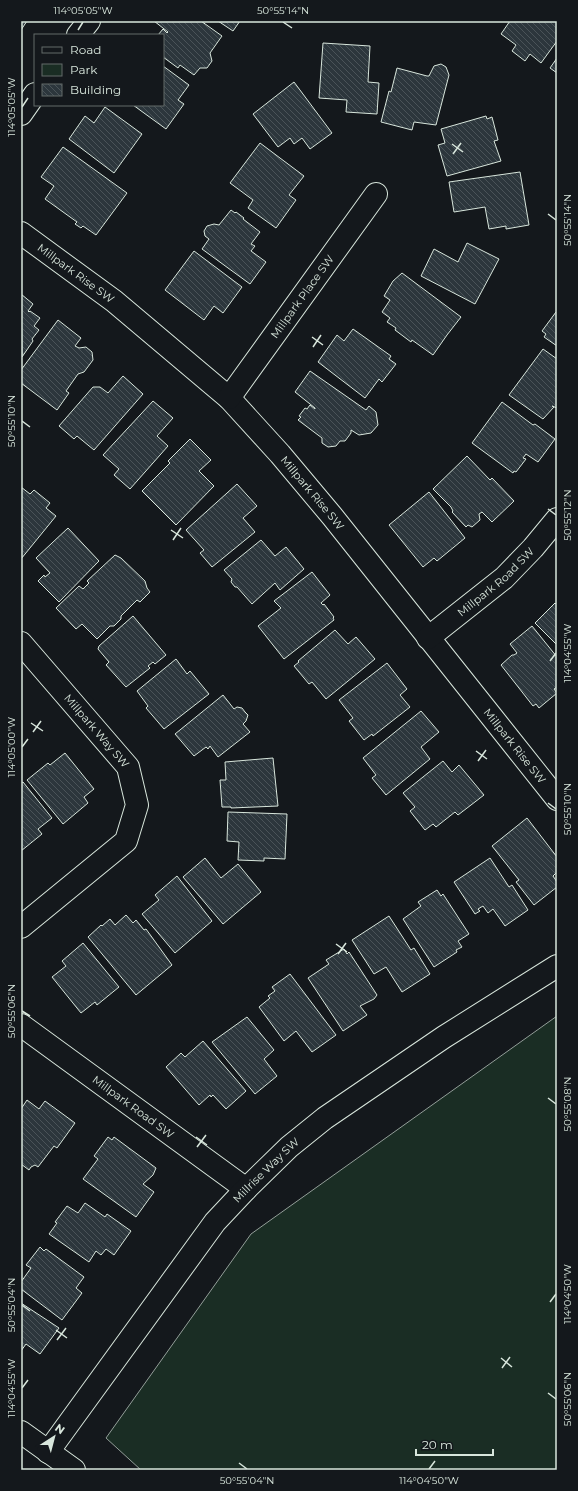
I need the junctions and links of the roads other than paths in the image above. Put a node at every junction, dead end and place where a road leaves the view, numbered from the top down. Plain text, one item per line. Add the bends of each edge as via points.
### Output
1 (89, 21) edge
2 (79, 34) edge
3 (34, 95) edge
4 (21, 114) edge
5 (376, 194) dead end
6 (21, 233) edge
7 (229, 398) junction
8 (557, 520) edge
9 (428, 638) junction
10 (21, 643) edge
11 (557, 799) edge
12 (21, 927) edge
13 (557, 966) edge
14 (21, 1025) edge
15 (246, 1189) junction
16 (21, 1432) edge
17 (48, 1452) junction
18 (74, 1470) edge

1 - 2 street
3 - 4 street
5 - 7 street, Millpark Place SW
6 - 7 street, Millpark Rise SW via 114,301
7 - 9 street, Millpark Rise SW via 332,516
8 - 9 street, Millpark Road SW via 504,578
9 - 11 street, Millpark Rise SW
10 - 12 street, Millpark Way SW via 128,767 138,804 126,841
13 - 15 street, Millrise Way SW via 325,1118 289,1147
14 - 15 street, Millpark Road SW
15 - 17 street, Millrise Way SW via 216,1222
16 - 17 street
17 - 18 street

